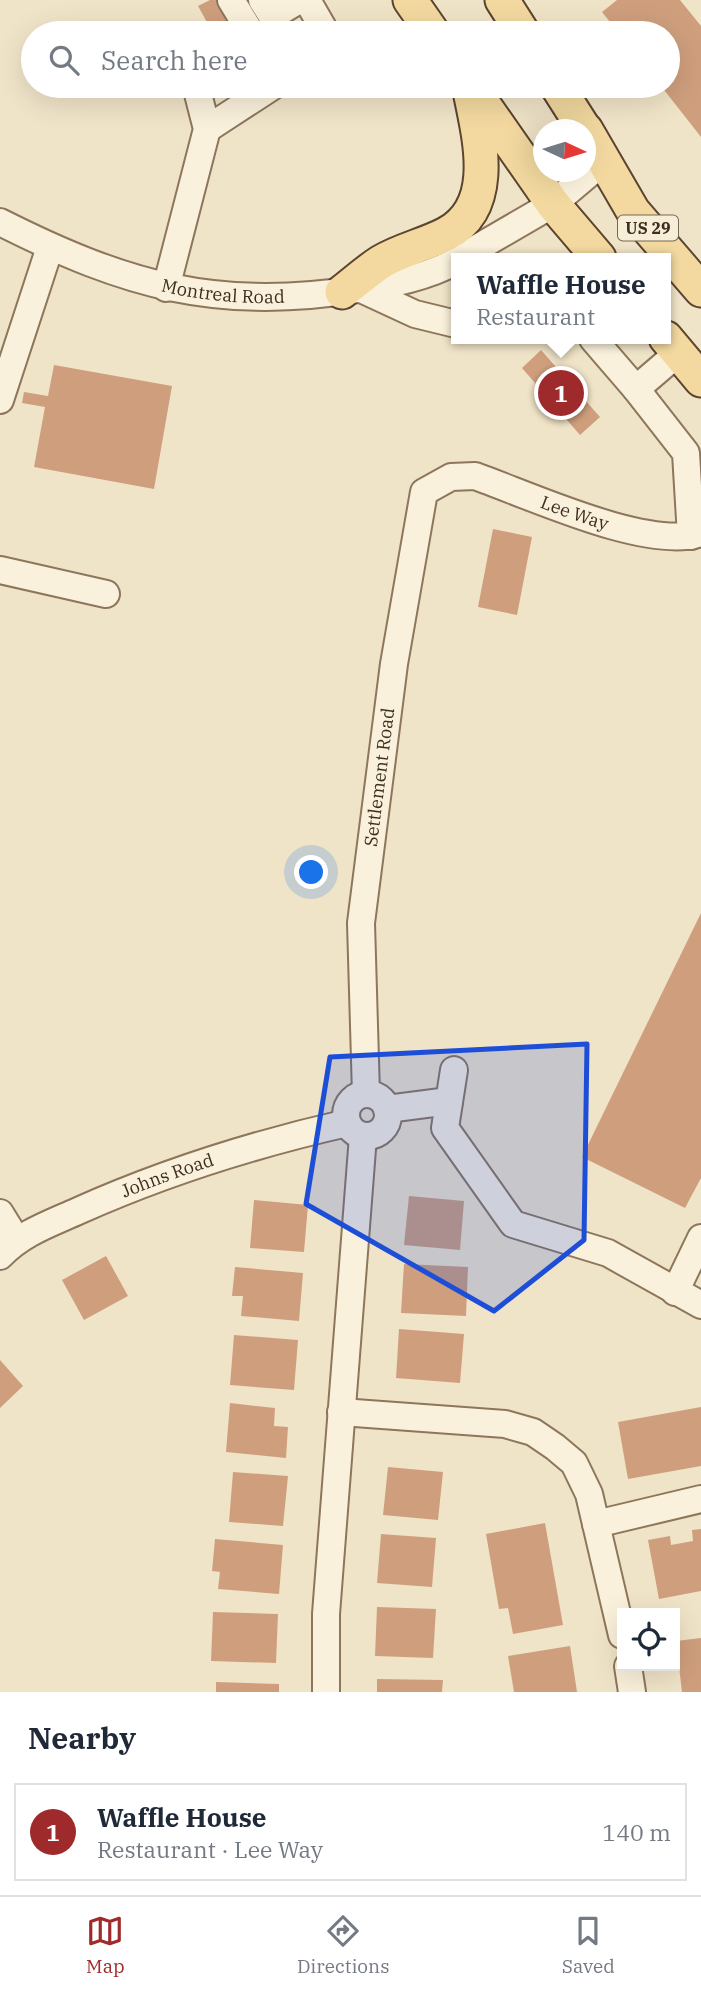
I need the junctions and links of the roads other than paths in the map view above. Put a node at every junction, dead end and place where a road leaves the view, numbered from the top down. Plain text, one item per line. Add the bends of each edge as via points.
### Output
1 (232, 0) edge
2 (262, 0) edge
3 (299, 0) edge
4 (307, 0) edge
5 (410, 0) edge
6 (504, 1) edge
7 (244, 21) edge
8 (319, 21) edge
9 (425, 21) edge
10 (516, 21) edge
11 (199, 98) edge
12 (254, 98) edge
13 (472, 98) edge
14 (478, 98) edge
15 (565, 98) edge
16 (578, 119) edge
17 (206, 129) junction
18 (596, 146) edge
19 (605, 160) junction
20 (553, 204) junction
21 (0, 222) edge
22 (50, 247) junction
23 (470, 253) edge
24 (595, 253) edge
25 (670, 253) edge
26 (671, 255) edge
27 (451, 262) edge
28 (166, 288) junction
29 (701, 289) edge
30 (351, 290) junction
31 (451, 323) edge
32 (597, 344) edge
33 (672, 346) edge
34 (701, 380) edge
35 (636, 389) junction
36 (0, 401) edge
37 (451, 478) joint
38 (696, 534) edge
39 (0, 570) edge
40 (106, 593) dead end
41 (454, 1070) dead end
42 (377, 1101) junction
43 (449, 1101) junction
44 (355, 1130) junction
45 (0, 1213) edge
46 (701, 1238) edge
47 (8, 1247) edge
48 (675, 1292) junction
49 (701, 1306) edge
50 (341, 1412) junction
51 (701, 1499) edge
52 (596, 1524) junction
53 (617, 1614) edge
54 (629, 1671) edge
55 (326, 1692) edge
56 (632, 1692) edge

1 - 7 street
2 - 3 street via 272,16
4 - 8 street
5 - 9 main road
6 - 10 main road
11 - 17 street
12 - 17 street
13 - 30 main road via 481,143 481,179 465,219 448,233 381,262
14 - 20 main road, US 29
15 - 16 main road, US 29
17 - 28 street
18 - 19 main road, US 29
19 - 20 street, Montreal Road
19 - 25 main road, US 29 via 633,211
20 - 23 street, Montreal Road
20 - 24 main road, US 29
21 - 22 street, Montreal Road
22 - 28 street, Montreal Road
22 - 36 street
26 - 29 main road, US 29
27 - 30 street, Montreal Road via 384,285
28 - 30 street, Montreal Road via 257,299
30 - 31 street
32 - 35 street
33 - 34 main road
33 - 35 street
35 - 38 street via 686,453
37 - 38 street, Lee Way via 475,476 631,531 663,536
37 - 42 street, Settlement Road via 424,492 394,664 361,923
39 - 40 street
41 - 43 street
42 - 43 street
42 - 44 street via 349,1104
42 - 44 street via 383,1129 377,1134
43 - 48 street via 445,1128 513,1224 608,1252
44 - 47 street, Johns Road via 282,1138 142,1182
44 - 50 street
45 - 47 street
46 - 48 street
48 - 49 street
50 - 52 street via 505,1424 533,1432 574,1463 589,1494
50 - 55 street via 326,1614
51 - 52 street
52 - 53 street
54 - 56 street

